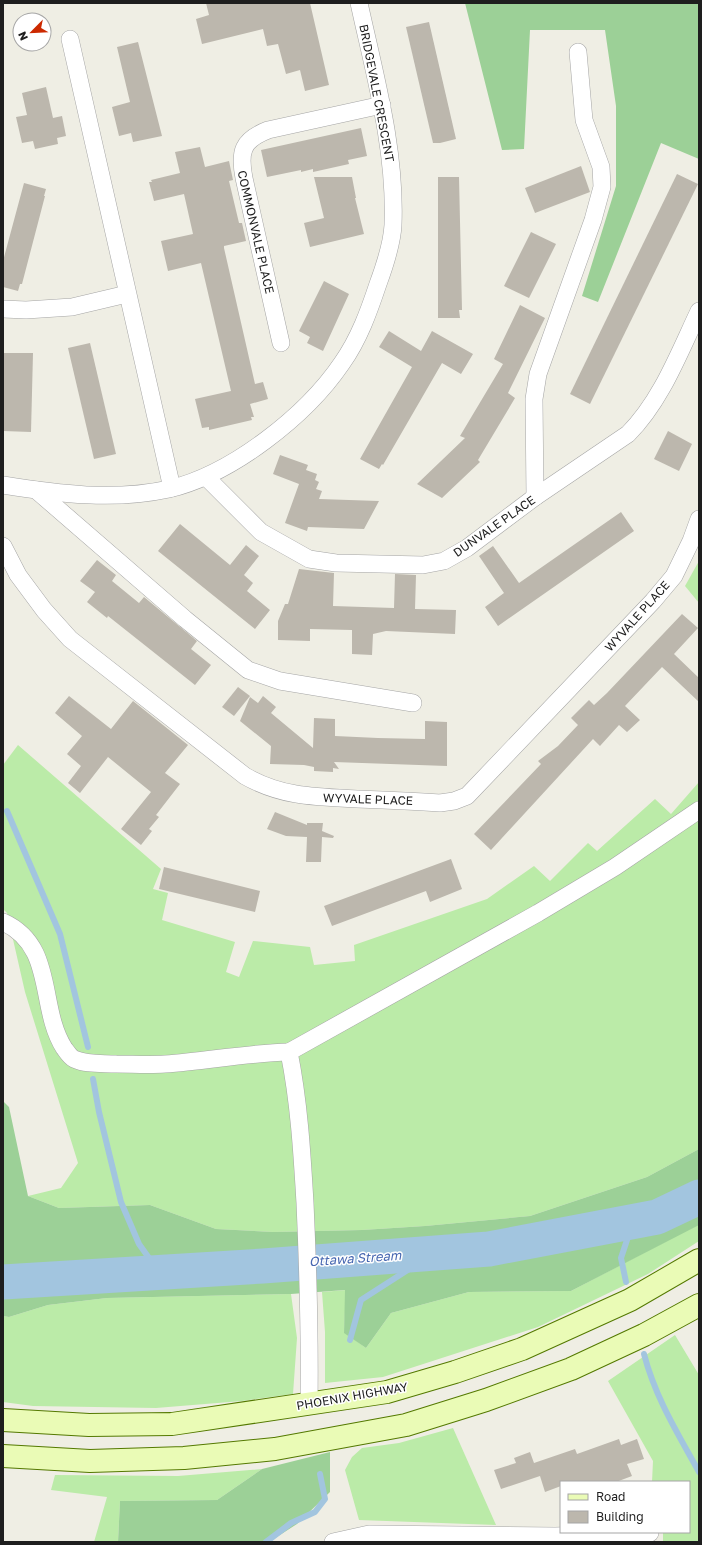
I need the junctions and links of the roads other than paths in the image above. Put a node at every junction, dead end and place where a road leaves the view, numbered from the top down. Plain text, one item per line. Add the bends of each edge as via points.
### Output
1 (359, 3) edge
2 (70, 39) dead end
3 (578, 52) dead end
4 (382, 105) junction
5 (127, 294) junction
6 (3, 309) edge
7 (699, 311) edge
8 (281, 342) dead end
9 (206, 477) junction
10 (3, 485) edge
11 (172, 488) junction
12 (36, 490) junction
13 (535, 497) junction
14 (699, 519) edge
15 (3, 546) edge
16 (413, 703) dead end
17 (699, 810) edge
18 (3, 922) edge
19 (289, 1052) junction
20 (699, 1260) edge
21 (699, 1305) edge
22 (308, 1404) junction
23 (3, 1420) edge
24 (3, 1456) edge
25 (650, 1533) dead end
26 (333, 1542) edge

1 - 4 street, BRIDGEVALE CRESCENT
2 - 5 street
3 - 13 street via 584,120 601,167 602,187 593,220 538,374 534,399
4 - 8 street, COMMONVALE PLACE via 268,130 251,138 245,145 241,160 244,178
4 - 9 street, BRIDGEVALE CRESCENT via 391,166 393,226 384,266 368,315 342,363 310,402 268,439
5 - 6 street via 72,307
5 - 11 street
7 - 13 street, DUNVALE PLACE via 654,400 639,423 628,434
9 - 11 street, BRIDGEVALE CRESCENT
9 - 13 street, DUNVALE PLACE via 262,532 308,559 336,563 398,566 444,561 467,548
10 - 12 street, BRIDGEVALE CRESCENT
11 - 12 street, BRIDGEVALE CRESCENT via 122,496 76,495
12 - 16 street via 248,670 280,681
14 - 15 street, WYVALE PLACE via 674,576 653,601 467,796 454,801 440,802 307,797 274,790 245,776 70,639 18,575
17 - 19 street via 615,867 538,913
18 - 19 street via 27,939 37,956 58,1037 74,1059 90,1063 164,1064 254,1053
19 - 22 street via 297,1091 301,1132 310,1314
20 - 22 main road, PHOENIX HIGHWAY via 630,1300 522,1349 387,1392
21 - 24 main road via 644,1335 571,1369 486,1400 406,1425 275,1449 184,1458 90,1461
22 - 23 main road, PHOENIX HIGHWAY via 172,1424 89,1425
25 - 26 street via 555,1536 369,1534

